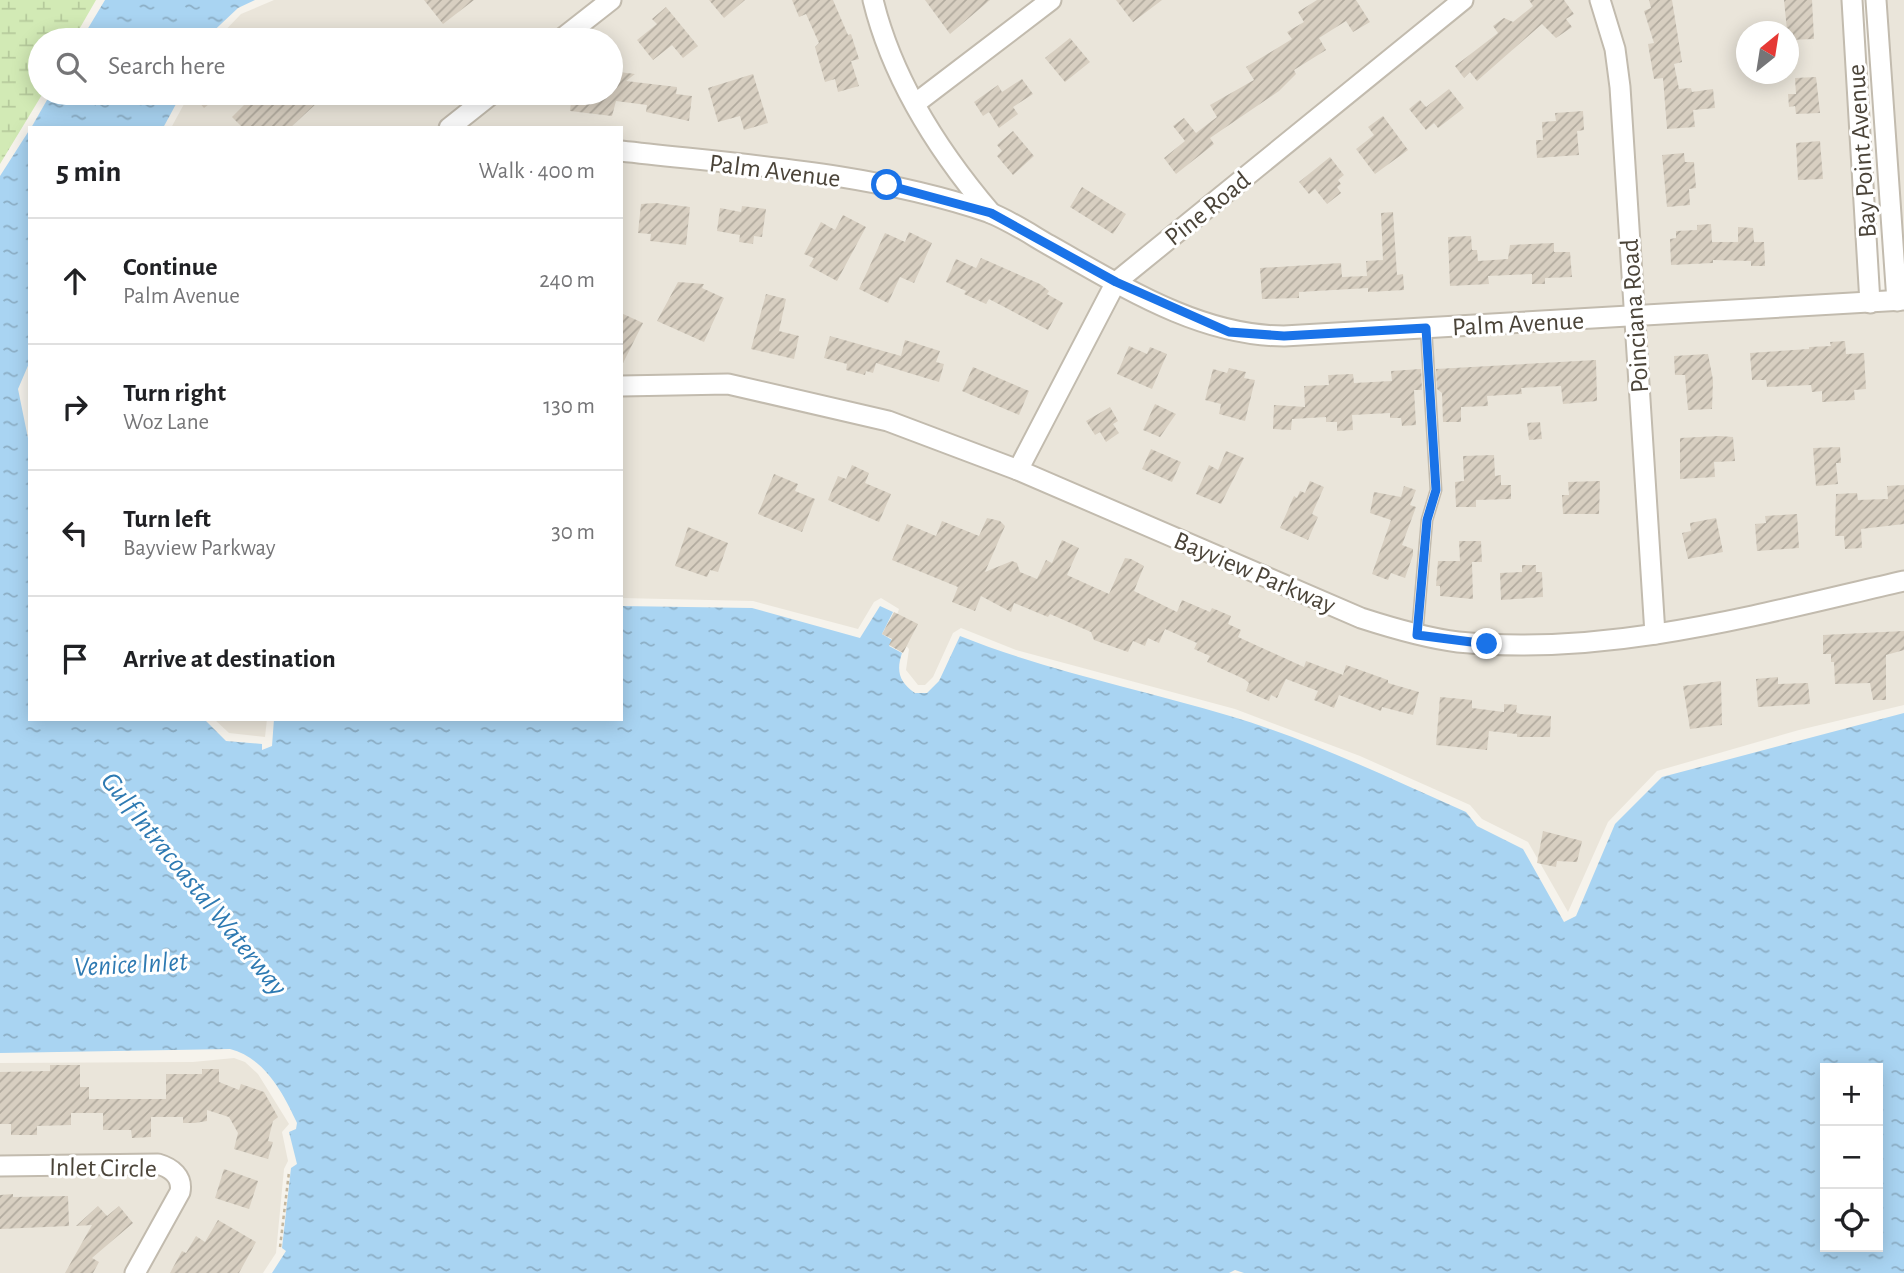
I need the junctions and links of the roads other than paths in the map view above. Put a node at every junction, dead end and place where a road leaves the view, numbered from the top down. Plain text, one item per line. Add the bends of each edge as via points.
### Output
1 (611, 0) edge
2 (873, 0) edge
3 (1051, 0) edge
4 (1463, 0) edge
5 (1600, 0) edge
6 (1852, 0) edge
7 (1876, 0) edge
8 (575, 28) edge
9 (916, 103) junction
10 (478, 105) edge
11 (452, 126) edge
12 (623, 151) edge
13 (991, 213) junction
14 (1116, 282) junction
15 (1900, 300) edge
16 (1870, 303) junction
17 (1634, 316) junction
18 (1426, 328) junction
19 (623, 386) edge
20 (1018, 471) junction
21 (1904, 581) edge
22 (1655, 634) junction
23 (1417, 635) junction
24 (0, 1166) edge
25 (135, 1273) edge

1 - 8 street
2 - 9 street via 886,43
3 - 9 street
4 - 14 street, Pine Road
5 - 17 street, Poinciana Road via 1619,70
6 - 16 street, Bay Point Avenue
7 - 15 street, Bay Point Avenue
9 - 13 street via 953,165
10 - 11 street
12 - 13 street, Palm Avenue via 887,185
13 - 14 street, Palm Avenue
14 - 18 street, Palm Avenue via 1186,315 1246,335
14 - 20 street, Pine Road
15 - 16 street, Palm Avenue
16 - 17 street, Palm Avenue
17 - 18 street, Palm Avenue
17 - 22 street, Poinciana Road
18 - 23 lane via 1436,490 1427,520
19 - 20 street, Bayview Parkway via 708,383 749,387 888,421
20 - 23 street, Bayview Parkway via 1360,618
21 - 22 street, Bayview Parkway
22 - 23 street, Bayview Parkway via 1515,644
24 - 25 street, Inlet Circle via 168,1167 179,1178 180,1192

